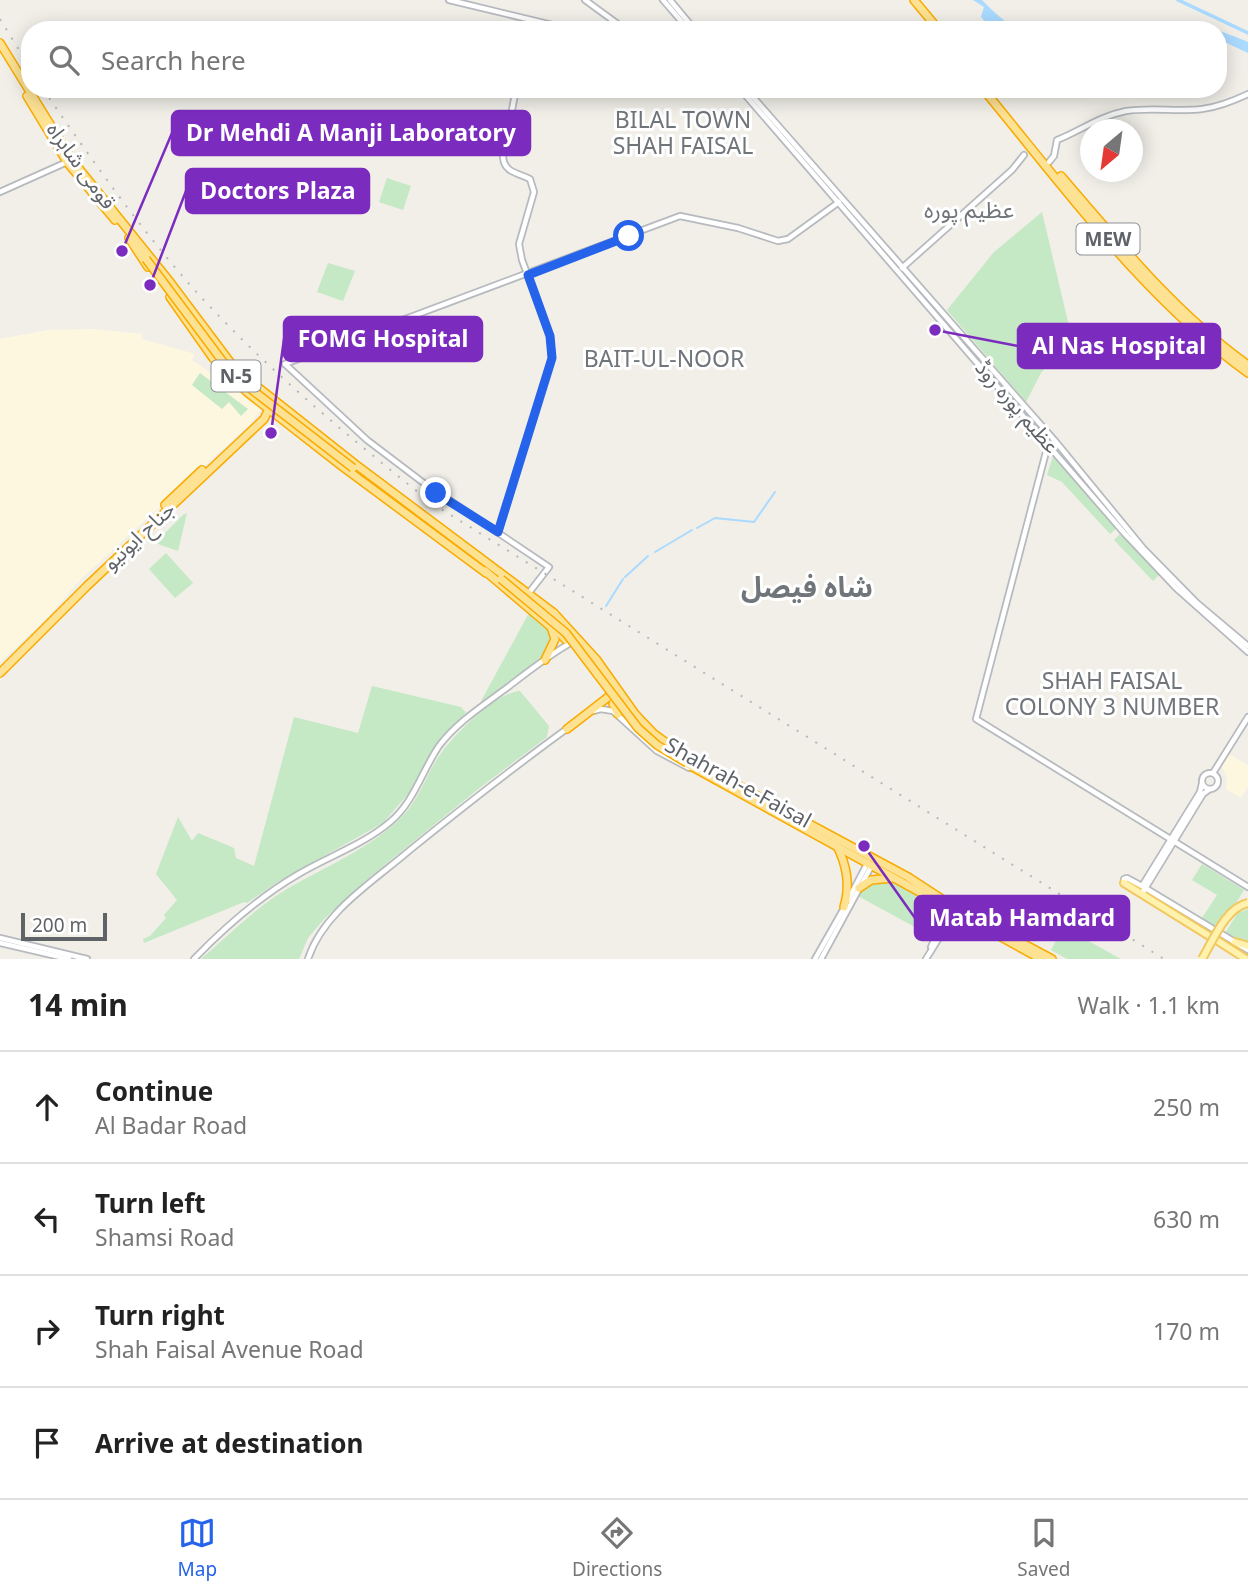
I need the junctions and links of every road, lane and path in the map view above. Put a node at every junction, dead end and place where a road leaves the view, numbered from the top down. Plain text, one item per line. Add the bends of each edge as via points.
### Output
1 (449, 0) edge
2 (585, 0) edge
3 (663, 0) edge
4 (670, 0) edge
5 (908, 0) edge
6 (914, 0) edge
7 (530, 20) joint
8 (534, 21) edge
9 (614, 21) edge
10 (681, 21) edge
11 (682, 21) edge
12 (926, 21) edge
13 (932, 21) edge
14 (0, 43) edge
15 (0, 51) edge
16 (20, 75) edge
17 (21, 86) edge
18 (1248, 94) edge
19 (28, 98) edge
20 (34, 98) edge
21 (36, 98) edge
22 (514, 98) edge
23 (748, 98) edge
24 (754, 98) edge
25 (991, 98) edge
26 (996, 98) edge
27 (37, 103) junction
28 (1024, 155) dead end
29 (66, 161) junction
30 (1049, 162) junction
31 (0, 191) edge
32 (839, 202) junction
33 (130, 237) junction
34 (902, 268) junction
35 (528, 275) junction
36 (223, 354) junction
37 (214, 359) junction
38 (1248, 365) edge
39 (1248, 373) edge
40 (268, 397) junction
41 (263, 404) junction
42 (270, 410) junction
43 (292, 415) junction
44 (285, 422) junction
45 (1051, 447) junction
46 (217, 460) junction
47 (354, 466) junction
48 (498, 532) junction
49 (1142, 549) junction
50 (481, 565) junction
51 (486, 573) junction
52 (528, 594) junction
53 (554, 614) junction
54 (542, 618) junction
55 (584, 645) junction
56 (1248, 646) edge
57 (1248, 652) edge
58 (545, 660) junction
59 (0, 668) edge
60 (0, 673) edge
61 (605, 677) junction
62 (619, 699) junction
63 (618, 714) junction
64 (1248, 717) edge
65 (646, 727) junction
66 (567, 729) junction
67 (703, 773) junction
68 (1213, 773) junction
69 (1202, 783) junction
70 (1210, 789) junction
71 (1172, 840) junction
72 (836, 844) junction
73 (870, 863) junction
74 (906, 883) junction
75 (1124, 883) joint
76 (1248, 887) edge
77 (859, 888) junction
78 (1142, 889) junction
79 (930, 898) junction
80 (1248, 904) edge
81 (844, 907) junction
82 (954, 910) junction
83 (982, 927) junction
84 (942, 929) junction
85 (0, 940) edge
86 (1216, 940) junction
87 (1235, 942) joint
88 (1248, 948) edge
89 (928, 957) edge
90 (1047, 958) edge
91 (1247, 958) edge
92 (69, 959) edge
93 (87, 959) edge
94 (194, 959) edge
95 (308, 959) edge
96 (818, 959) edge
97 (1061, 959) edge
98 (1204, 959) edge

1 - 7 main road
2 - 9 main road
3 - 10 main road
4 - 11 main road
5 - 12 highway
6 - 13 highway
7 - 8 main road
14 - 16 highway, قومی شاہراہ / N-5
15 - 17 highway, قومی شاہراہ / N-5
18 - 30 main road via 1200,109 1140,109 1097,120 1056,140
19 - 29 highway, قومی شاہراہ / N-5
20 - 27 highway, قومی شاہراہ / N-5
21 - 27 highway
22 - 35 main road via 503,158 507,169 530,179 533,185 519,244
23 - 32 main road, عظیم پورہ روڈ
24 - 34 main road, عظیم پورہ روڈ
25 - 39 highway, MEW via 1156,294
26 - 30 highway, MEW
27 - 36 highway, قومی شاہراہ / N-5 via 72,160
28 - 34 main road
29 - 31 main road
29 - 33 highway, قومی شاہراہ / N-5
30 - 38 highway, MEW via 1160,290
32 - 35 main road via 788,239 778,241 680,216
32 - 45 main road, عظیم پورہ روڈ
33 - 37 highway
33 - 47 highway, قومی شاہراہ / N-5, bridge via 229,370
34 - 49 main road, عظیم پورہ روڈ via 1056,442
35 - 48 main road via 550,336 552,358
35 - 48 main road via 285,364 373,445
36 - 37 highway
36 - 40 highway, N-5
37 - 41 highway
40 - 42 highway
40 - 43 highway, N-5
41 - 42 highway
41 - 46 highway, جناح ایونیو via 262,415
42 - 44 highway
42 - 46 highway, جناح ایونیو
43 - 44 highway
43 - 47 highway, N-5
44 - 51 highway
45 - 49 main road, عظیم پورہ روڈ
45 - 71 main road via 1028,514 976,719
46 - 59 highway, جناح ایونیو
46 - 60 highway, جناح ایونیو
47 - 50 highway, Shahrah-e-Faisal
47 - 52 highway, Shahrah-e-Faisal
48 - 52 main road via 549,567
49 - 56 main road, عظیم پورہ روڈ
49 - 57 main road, عظیم پورہ روڈ via 1176,588
50 - 51 highway
50 - 67 highway, Shahrah-e-Faisal, bridge via 566,633 638,728
51 - 54 highway
52 - 53 highway, Shahrah-e-Faisal
53 - 54 highway via 572,634 570,640
53 - 55 highway, Shahrah-e-Faisal
54 - 58 highway via 555,639
55 - 58 main road via 574,641
55 - 61 highway
55 - 65 highway, Shahrah-e-Faisal
58 - 94 main road via 458,725 393,820 271,891 226,926
61 - 62 highway
61 - 66 highway via 610,696
62 - 63 highway via 612,704
62 - 65 highway
63 - 66 main road via 594,710
63 - 67 main road via 657,751
64 - 68 main road
65 - 82 highway, Shahrah-e-Faisal via 687,758 896,871
66 - 95 main road via 445,822 340,911 319,935
67 - 72 highway, Shahrah-e-Faisal
68 - 69 main road via 1203,775
68 - 70 main road via 1218,783
69 - 70 main road
69 - 71 main road
70 - 71 main road
71 - 76 main road
71 - 78 main road
72 - 73 highway, Shahrah-e-Faisal
72 - 81 highway via 849,886
73 - 74 highway, Shahrah-e-Faisal
73 - 77 main road
73 - 81 main road
74 - 77 highway via 888,877 870,880
74 - 79 highway, Shahrah-e-Faisal
75 - 78 main road
75 - 86 main road
77 - 96 main road
78 - 87 main road
78 - 91 main road
79 - 82 highway, Shahrah-e-Faisal
79 - 84 highway via 940,914
80 - 86 main road, bridge via 1233,910
81 - 96 main road
82 - 83 highway
82 - 84 main road
82 - 90 highway
83 - 84 highway
83 - 90 highway
84 - 89 main road
85 - 92 main road
85 - 93 main road
86 - 91 main road
86 - 98 main road, bridge
87 - 88 main road
90 - 97 highway

